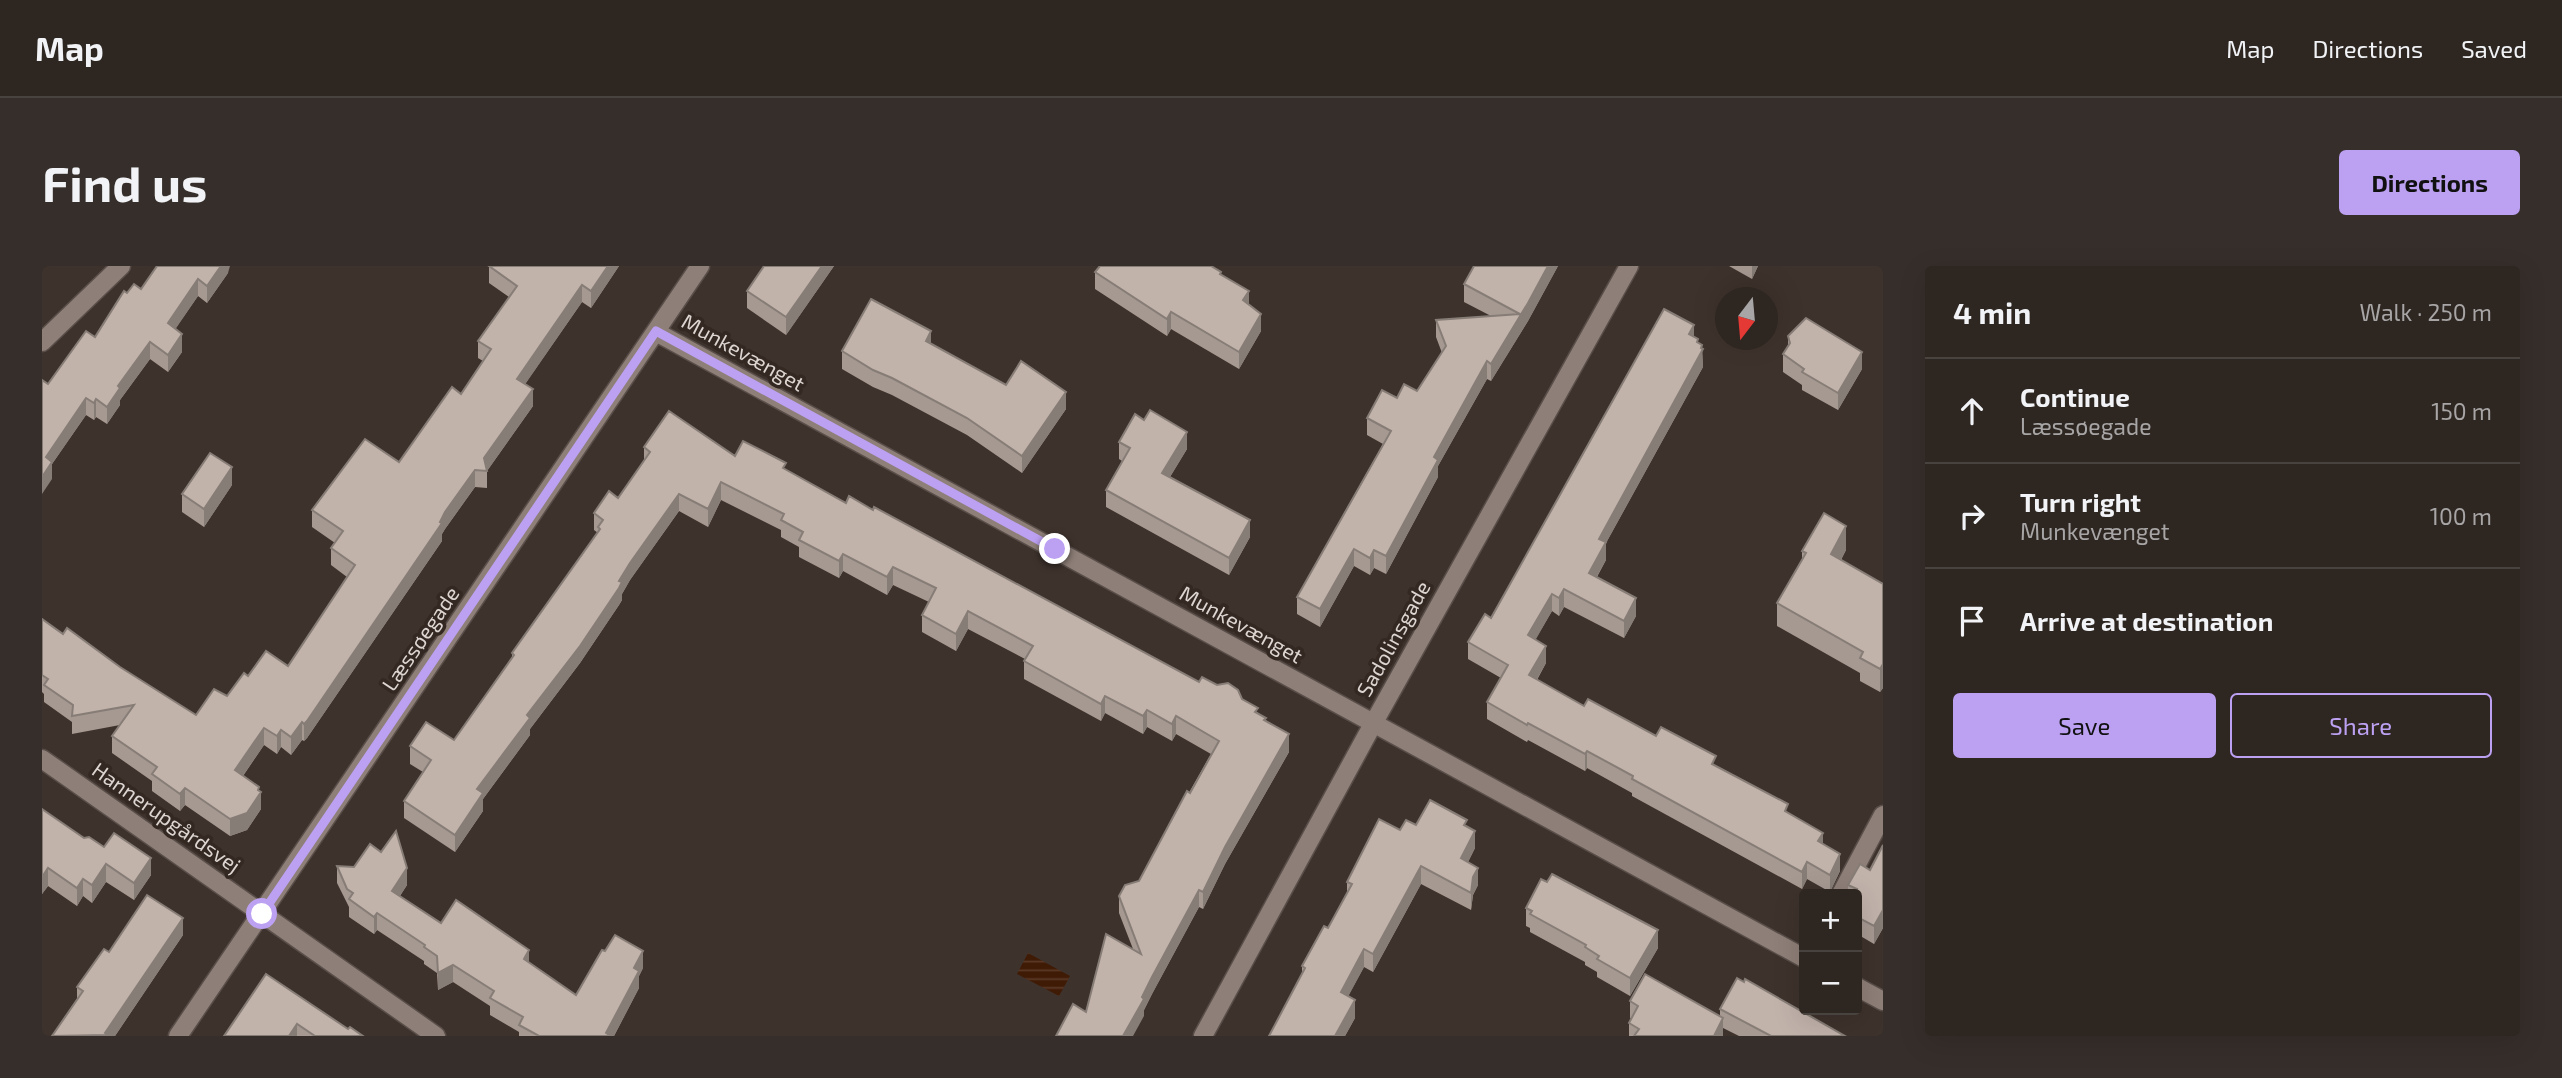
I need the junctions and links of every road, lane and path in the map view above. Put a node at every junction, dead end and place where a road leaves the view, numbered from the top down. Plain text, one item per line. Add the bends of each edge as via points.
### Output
1 (121, 266) edge
2 (701, 266) edge
3 (1629, 266) edge
4 (656, 331) junction
5 (42, 342) edge
6 (1373, 724) junction
7 (42, 759) edge
8 (1883, 814) edge
9 (1843, 889) edge
10 (262, 914) junction
11 (1799, 955) edge
12 (1862, 990) edge
13 (1883, 1002) edge
14 (178, 1036) edge
15 (436, 1036) edge
16 (1203, 1036) edge

1 - 5 street
2 - 4 street, Læssøegade
3 - 6 street, Sadolinsgade
4 - 6 street, Munkevænget
4 - 10 street, Læssøegade
6 - 11 street, Munkevænget
6 - 16 street, Sadolinsgade
7 - 10 street, Hannerupgårdsvej
8 - 9 street
10 - 14 street, Læssøegade
10 - 15 street, Hannerupgårdsvej
12 - 13 street

